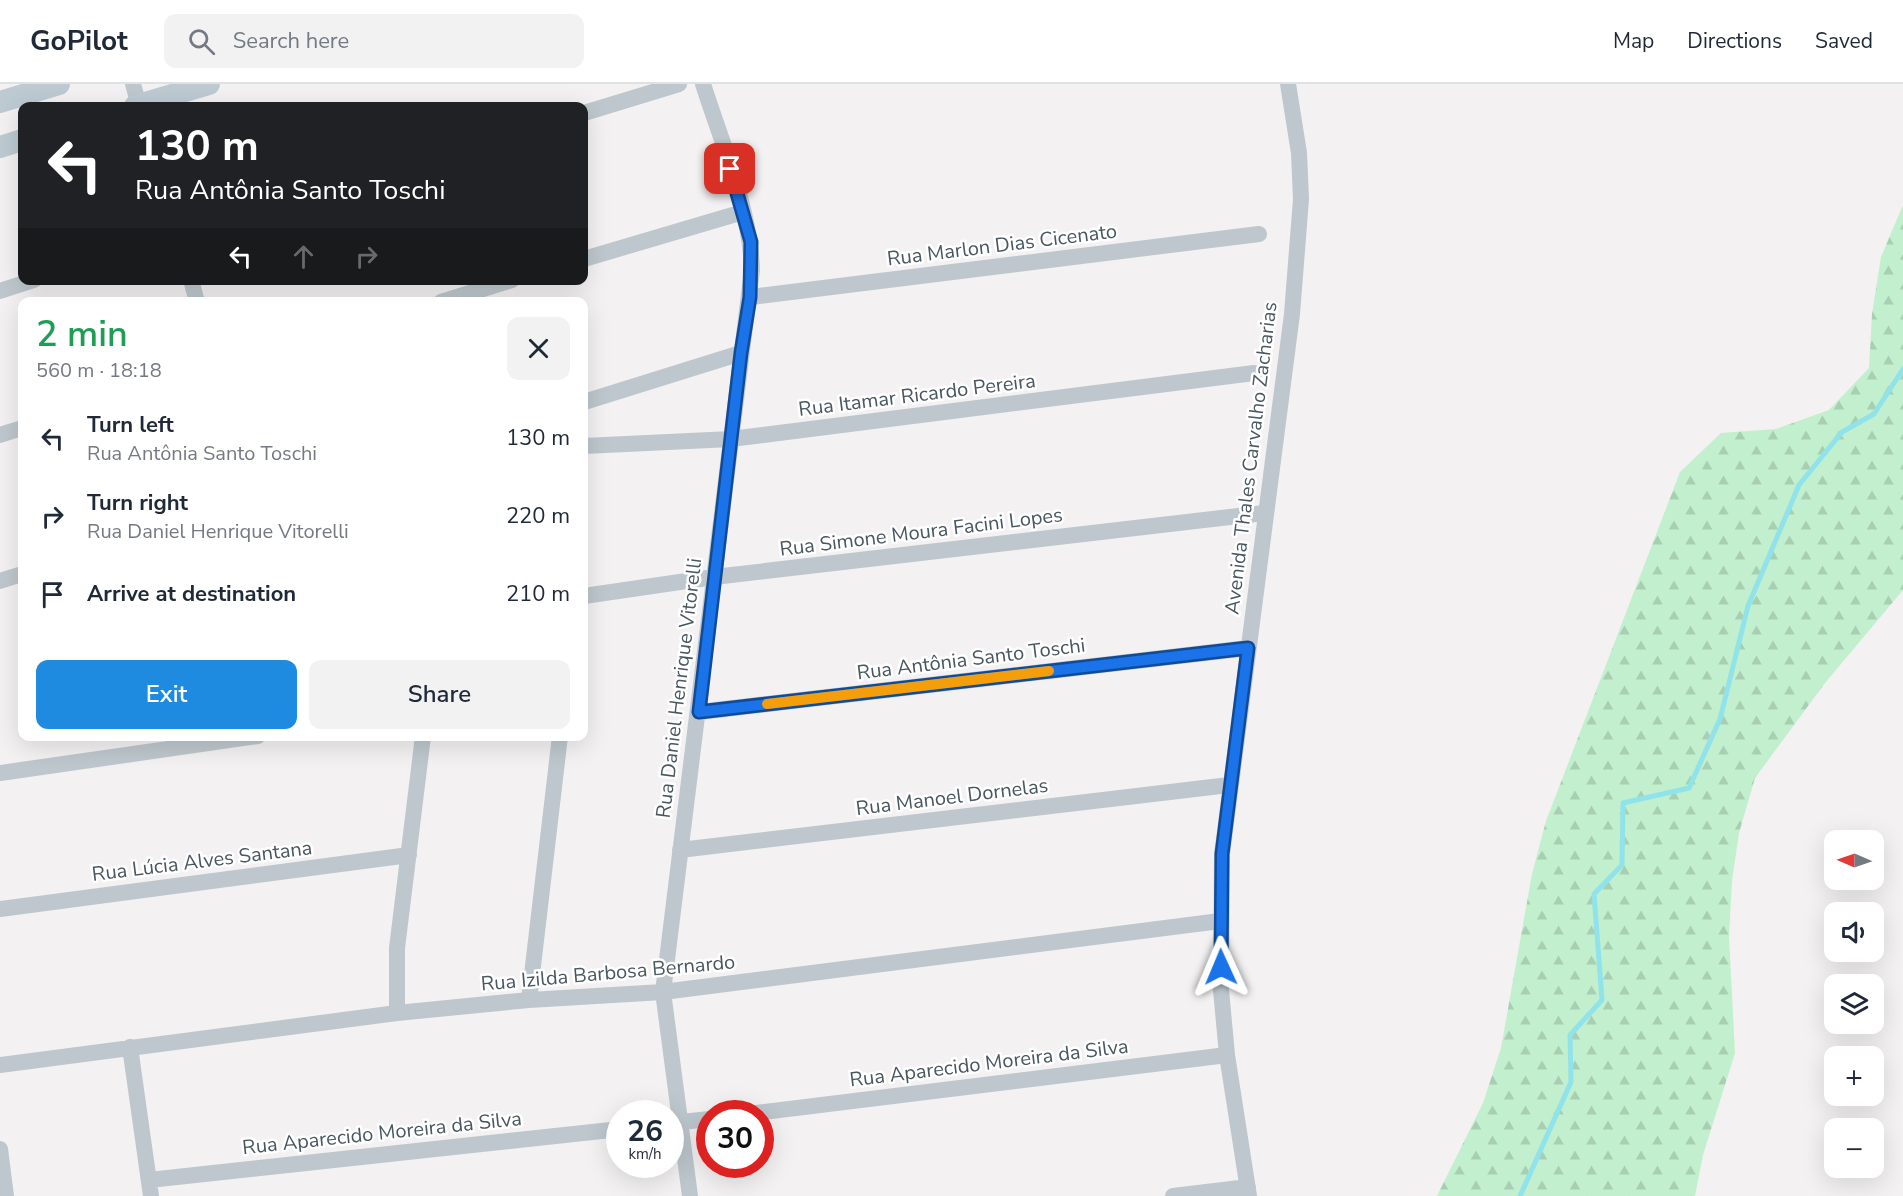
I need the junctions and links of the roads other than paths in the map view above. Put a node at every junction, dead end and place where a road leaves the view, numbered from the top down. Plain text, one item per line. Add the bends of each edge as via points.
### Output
1 (59, 84) edge
2 (209, 84) edge
3 (679, 84) edge
4 (703, 84) edge
5 (1288, 84) edge
6 (136, 101) edge
7 (0, 102) edge
8 (588, 112) edge
9 (18, 141) edge
10 (0, 147) edge
11 (743, 212) junction
12 (1259, 234) dead end
13 (588, 258) edge
14 (19, 285) edge
15 (496, 285) edge
16 (0, 291) edge
17 (457, 297) edge
18 (750, 297) junction
19 (741, 353) junction
20 (1254, 373) dead end
21 (588, 401) edge
22 (18, 429) edge
23 (0, 435) edge
24 (731, 439) junction
25 (588, 446) edge
26 (1264, 513) junction
27 (18, 575) edge
28 (714, 577) junction
29 (0, 581) edge
30 (588, 595) edge
31 (1248, 648) junction
32 (699, 712) junction
33 (223, 741) edge
34 (422, 741) edge
35 (560, 741) edge
36 (0, 773) edge
37 (1229, 785) junction
38 (680, 850) junction
39 (409, 855) junction
40 (0, 909) edge
41 (1220, 921) junction
42 (663, 992) junction
43 (530, 1000) junction
44 (397, 1013) junction
45 (130, 1047) junction
46 (1227, 1054) junction
47 (0, 1065) edge
48 (673, 1100) edge
49 (774, 1111) edge
50 (606, 1131) edge
51 (0, 1149) edge
52 (684, 1167) edge
53 (150, 1188) edge
54 (1248, 1191) edge
55 (6, 1196) edge
56 (690, 1196) edge
57 (1173, 1196) edge

1 - 7 street
2 - 6 street
3 - 8 street
4 - 11 street, Rua Daniel Henrique Vitorelli
5 - 26 street, Avenida Thales Carvalho Zacharias via 1299,153 1301,200 1292,314
9 - 10 street
11 - 13 street
11 - 18 street, Rua Daniel Henrique Vitorelli via 751,242
12 - 18 street, Rua Marlon Dias Cicenato
14 - 16 street
15 - 17 street
18 - 19 street, Rua Daniel Henrique Vitorelli
19 - 21 street
19 - 24 street, Rua Daniel Henrique Vitorelli
20 - 24 street, Rua Itamar Ricardo Pereira
22 - 23 street
24 - 25 street, Rua Itamar Ricardo Pereira
24 - 28 street, Rua Daniel Henrique Vitorelli
26 - 28 street, Rua Simone Moura Facini Lopes
26 - 31 street, Avenida Thales Carvalho Zacharias
27 - 29 street
28 - 30 street, Rua Simone Moura Facini Lopes
28 - 32 street, Rua Daniel Henrique Vitorelli
31 - 32 street, Rua Antônia Santo Toschi
31 - 37 street, Avenida Thales Carvalho Zacharias
32 - 38 street, Rua Daniel Henrique Vitorelli
33 - 36 street
34 - 39 street
35 - 43 street
37 - 38 street, Rua Manoel Dornelas
37 - 41 street, Avenida Thales Carvalho Zacharias
38 - 42 street, Rua Daniel Henrique Vitorelli
39 - 40 street, Rua Lúcia Alves Santana
39 - 44 street via 397,948
41 - 42 street, Rua Izilda Barbosa Bernardo
41 - 46 street, Avenida Thales Carvalho Zacharias
42 - 43 street, Rua Izilda Barbosa Bernardo
42 - 48 street, Rua Daniel Henrique Vitorelli
43 - 44 street, Rua Izilda Barbosa Bernardo
44 - 45 street, Rua Izilda Barbosa Bernardo
45 - 47 street, Rua Izilda Barbosa Bernardo
45 - 53 street
46 - 49 street, Rua Aparecido Moreira da Silva
46 - 54 street, Avenida Thales Carvalho Zacharias
50 - 53 street, Rua Aparecido Moreira da Silva
51 - 55 street
52 - 56 street, Rua Daniel Henrique Vitorelli
54 - 57 street

